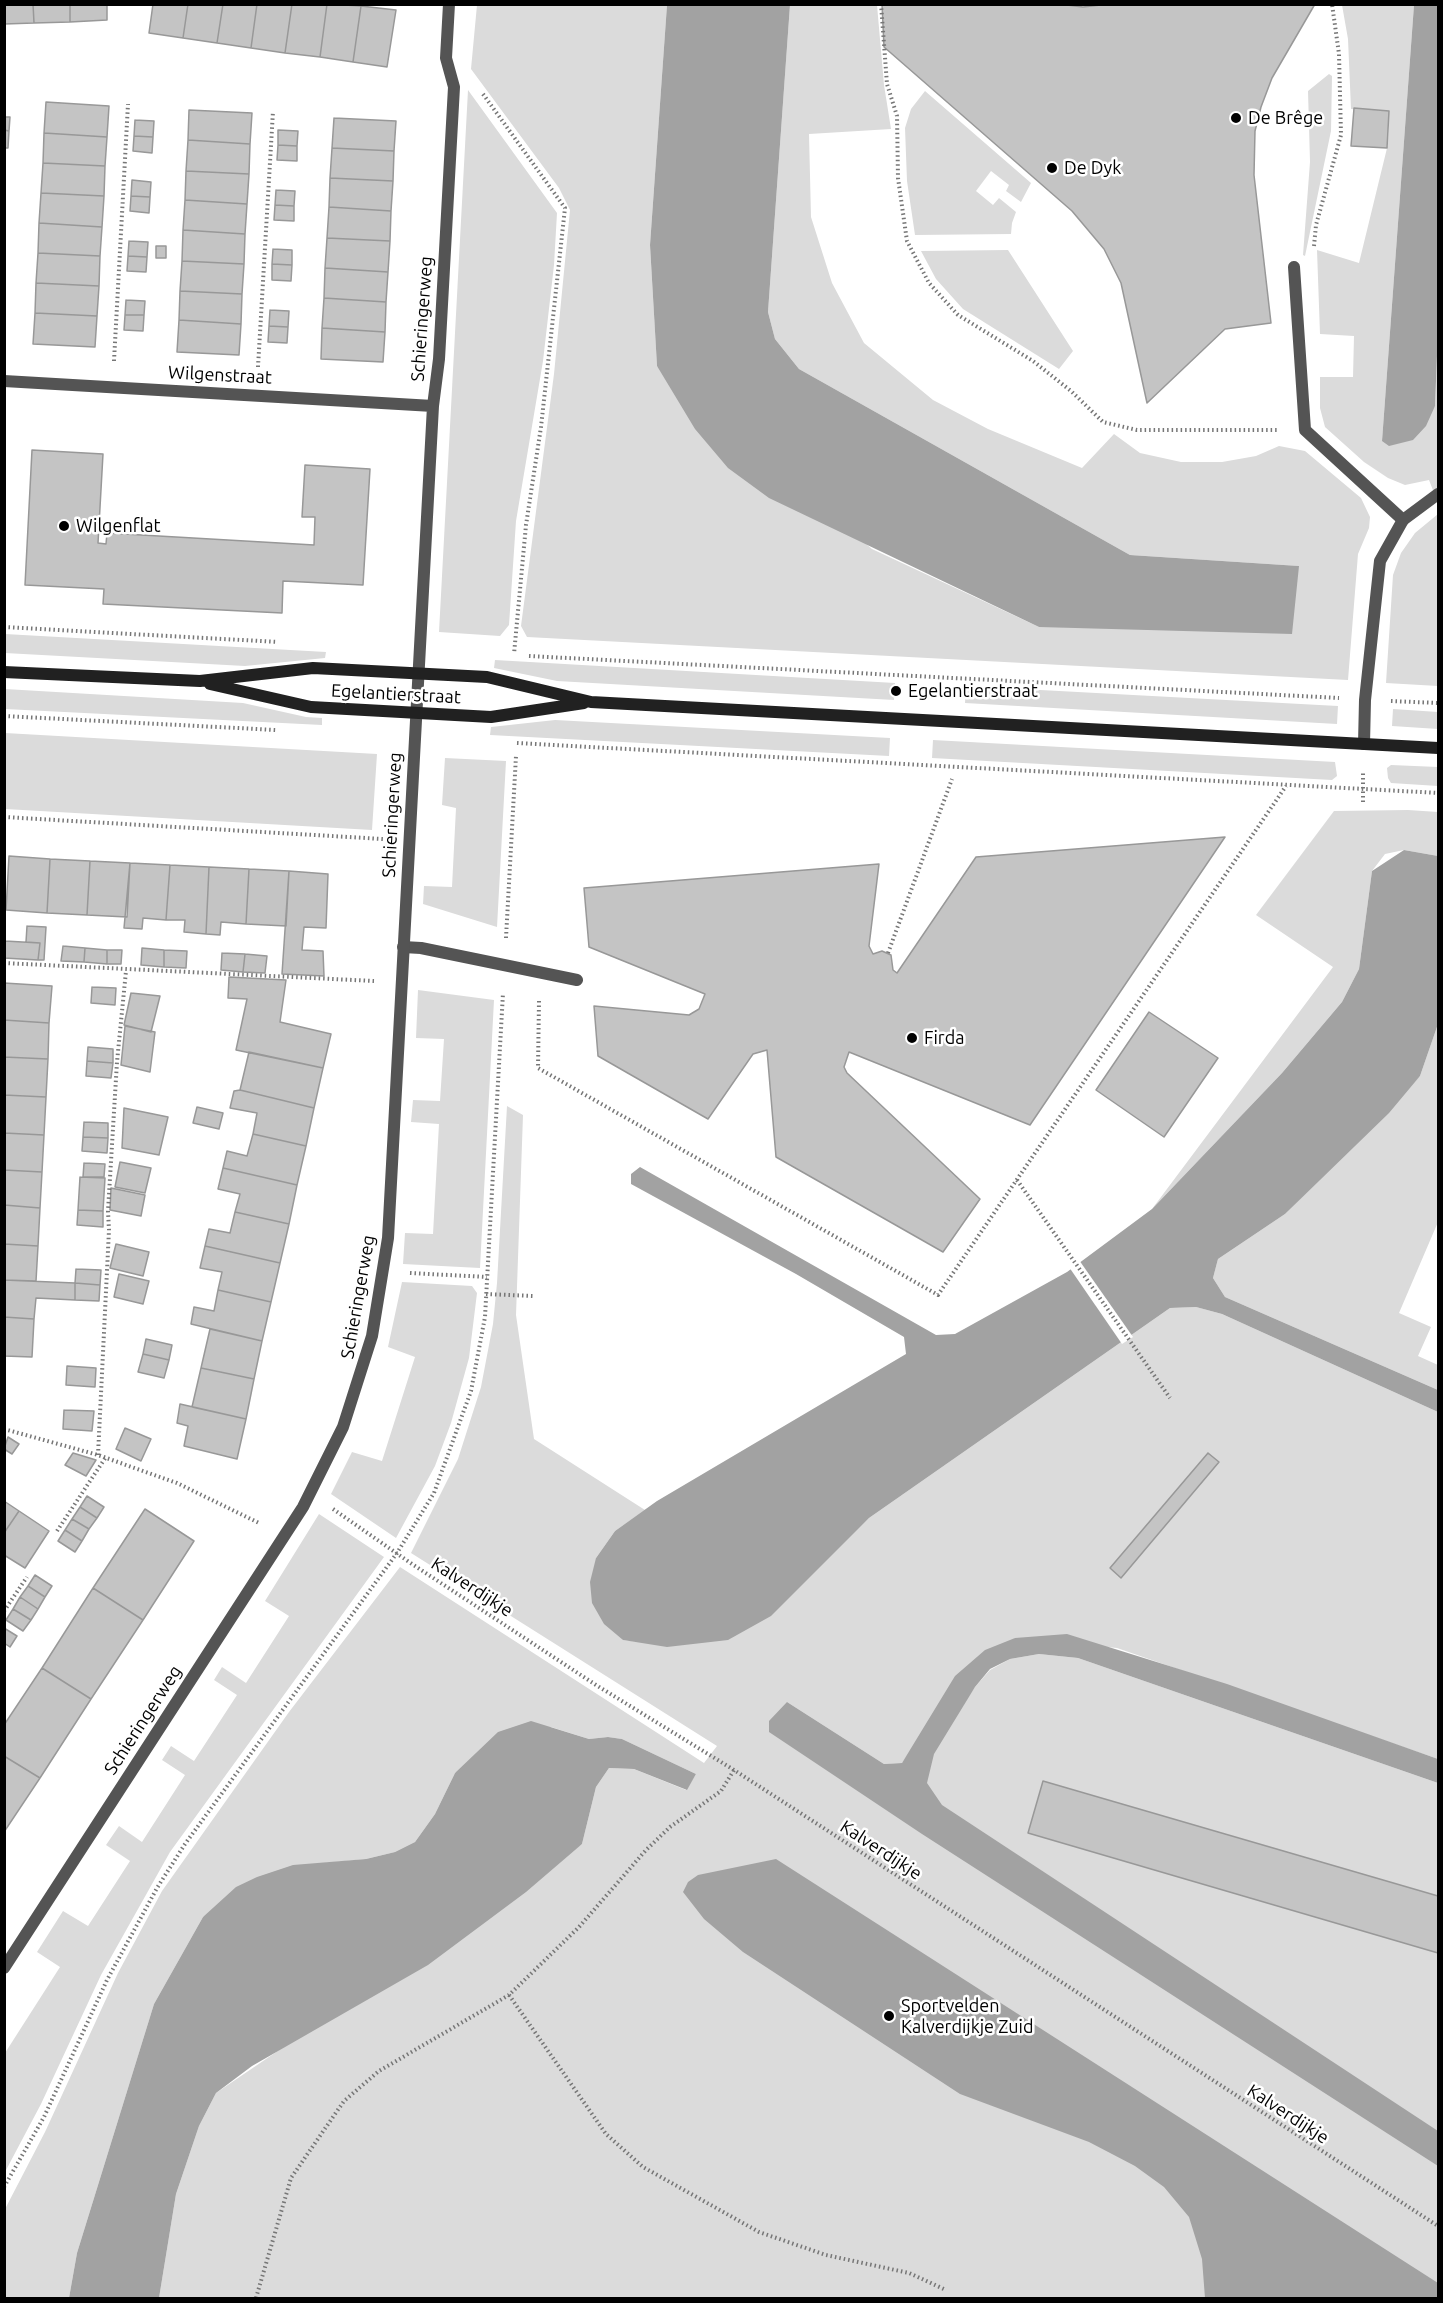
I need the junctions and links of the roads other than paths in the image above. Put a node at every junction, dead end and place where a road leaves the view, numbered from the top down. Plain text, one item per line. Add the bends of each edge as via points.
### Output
1 (449, 4) edge
2 (1294, 267) road end
3 (4, 381) edge
4 (433, 405) junction
5 (1438, 494) edge
6 (1403, 520) junction
7 (4, 672) edge
8 (418, 673) junction
9 (200, 681) junction
10 (591, 702) junction
11 (416, 713) junction
12 (1364, 744) junction
13 (1438, 748) edge
14 (403, 947) junction
15 (577, 980) dead end
16 (4, 1968) edge

1 - 4 street, Schieringerweg via 447,53 454,87 439,360
2 - 6 street via 1305,430
3 - 4 street, Wilgenstraat
4 - 8 street, Schieringerweg
5 - 6 street
6 - 12 street via 1380,561
7 - 9 main road, Egelantierstraat
8 - 9 main road, Egelantierstraat via 313,668
8 - 10 main road, Egelantierstraat via 487,677
8 - 11 street, Schieringerweg
9 - 11 main road, Egelantierstraat via 311,707
10 - 11 main road, Egelantierstraat via 491,717
10 - 12 main road, Egelantierstraat
11 - 14 street, Schieringerweg
12 - 13 main road, Egelantierstraat
14 - 15 street
14 - 16 street, Schieringerweg via 388,1238 372,1336 343,1427 310,1494

